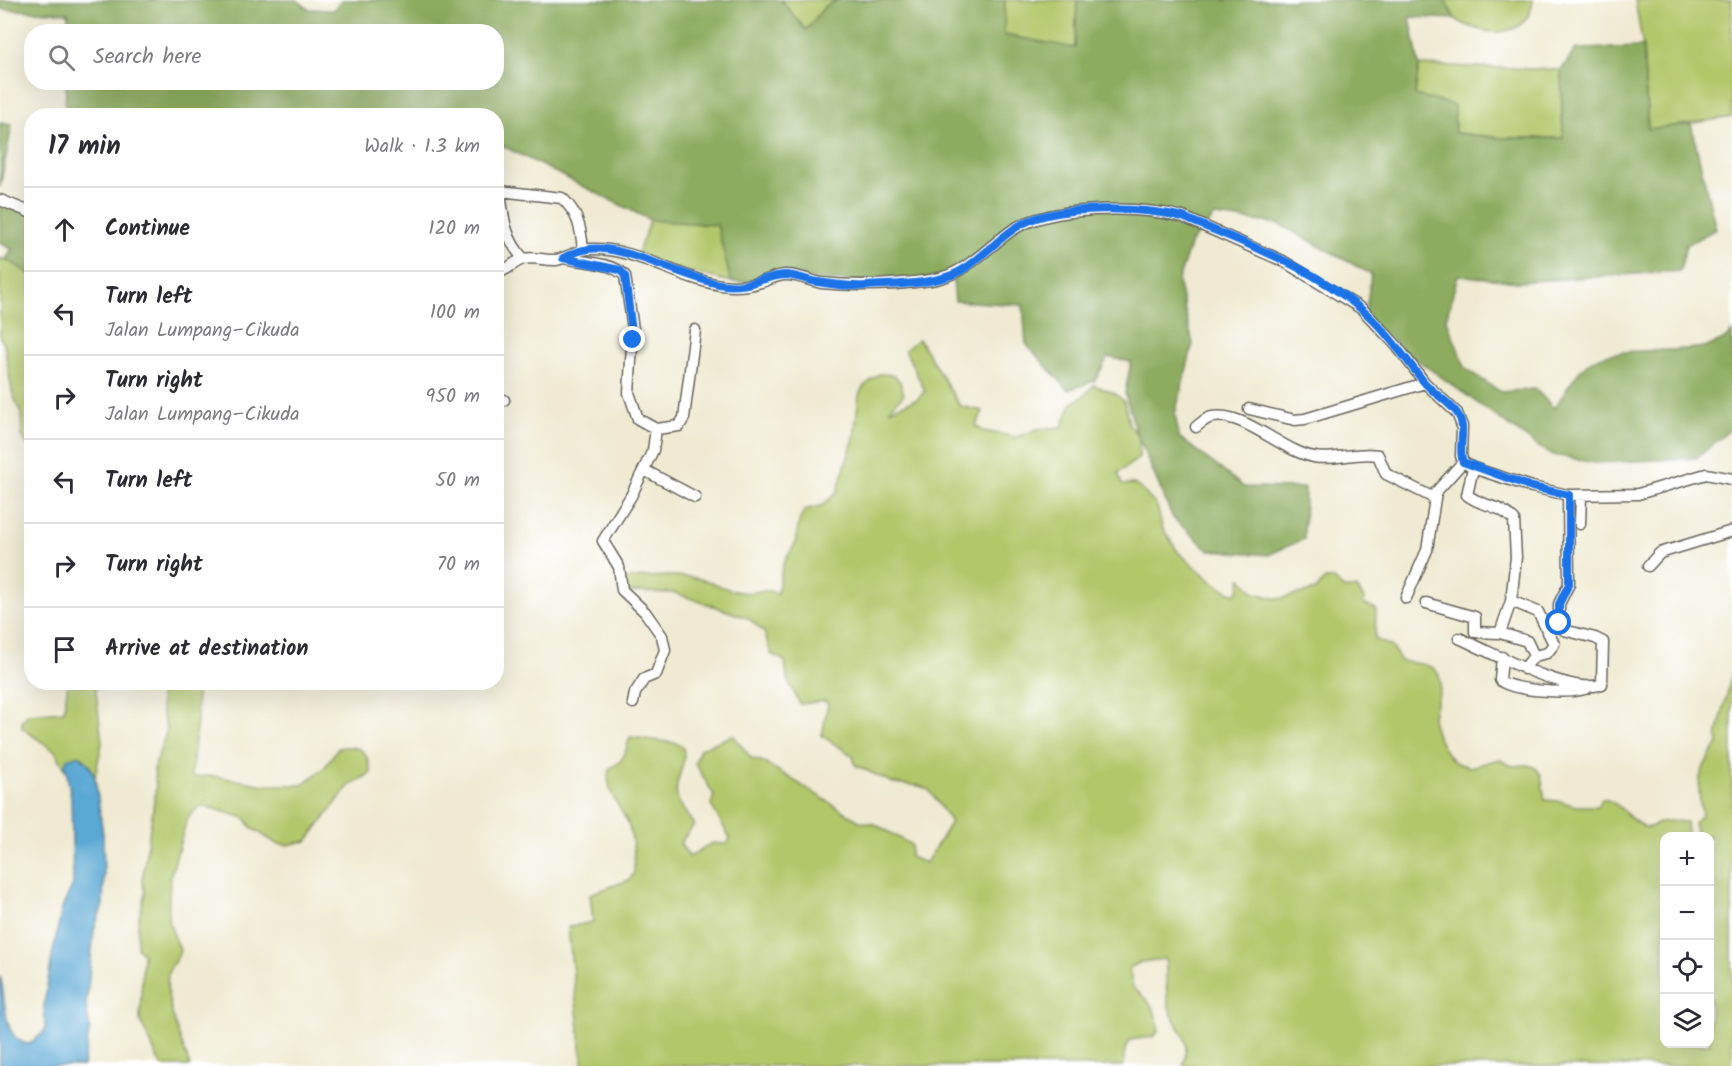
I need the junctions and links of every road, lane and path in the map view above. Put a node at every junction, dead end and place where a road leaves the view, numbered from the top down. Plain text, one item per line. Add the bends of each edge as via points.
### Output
1 (504, 192) edge
2 (0, 200) edge
3 (24, 210) edge
4 (504, 229) edge
5 (583, 250) junction
6 (563, 258) junction
7 (524, 259) junction
8 (504, 271) edge
9 (695, 330) dead end
10 (1425, 383) junction
11 (1250, 410) dead end
12 (1196, 427) dead end
13 (656, 429) junction
14 (1468, 465) junction
15 (644, 470) junction
16 (1732, 479) edge
17 (1569, 495) junction
18 (1581, 495) junction
19 (695, 497) dead end
20 (1434, 498) junction
21 (1580, 524) dead end
22 (1732, 531) edge
23 (1648, 566) dead end
24 (1406, 597) dead end
25 (1511, 601) junction
26 (1426, 603) dead end
27 (1500, 633) junction
28 (1459, 638) dead end
29 (1534, 656) junction
30 (1502, 657) junction
31 (1524, 669) junction
32 (1590, 686) junction
33 (633, 703) dead end

1 - 5 street via 562,198 580,224
2 - 3 street
4 - 7 street
5 - 6 street
5 - 10 street via 629,253 720,285 745,286 789,275 822,283 863,286 953,274 1009,233 1039,217 1062,212 1167,213 1283,261 1336,291 1362,309
6 - 7 street
6 - 13 street via 620,270 625,276 633,329 629,393 638,419
7 - 8 street
9 - 13 street via 684,418 679,426
10 - 11 street via 1305,419
10 - 14 street via 1457,414 1462,426 1461,456
12 - 20 street via 1208,418 1221,417 1247,424 1315,457 1378,455 1386,474
13 - 15 street via 653,450
14 - 17 street
14 - 20 street
14 - 25 street via 1467,495 1504,509 1514,519 1516,557
15 - 19 street
15 - 33 street via 603,541 619,567 622,590 654,623 664,643 656,674 644,679
16 - 18 street via 1706,474 1638,494
17 - 18 street
17 - 32 street via 1569,584 1559,604 1559,623 1564,630 1603,642 1604,681 1599,686
18 - 21 street
20 - 24 street via 1427,550
22 - 23 street via 1660,553
25 - 27 street
25 - 29 street via 1538,612 1554,644 1547,653
26 - 27 street via 1475,617 1475,632
27 - 29 street via 1527,641
28 - 30 street
29 - 31 street
30 - 31 street
30 - 32 street via 1500,680 1508,686 1580,691
31 - 32 street

